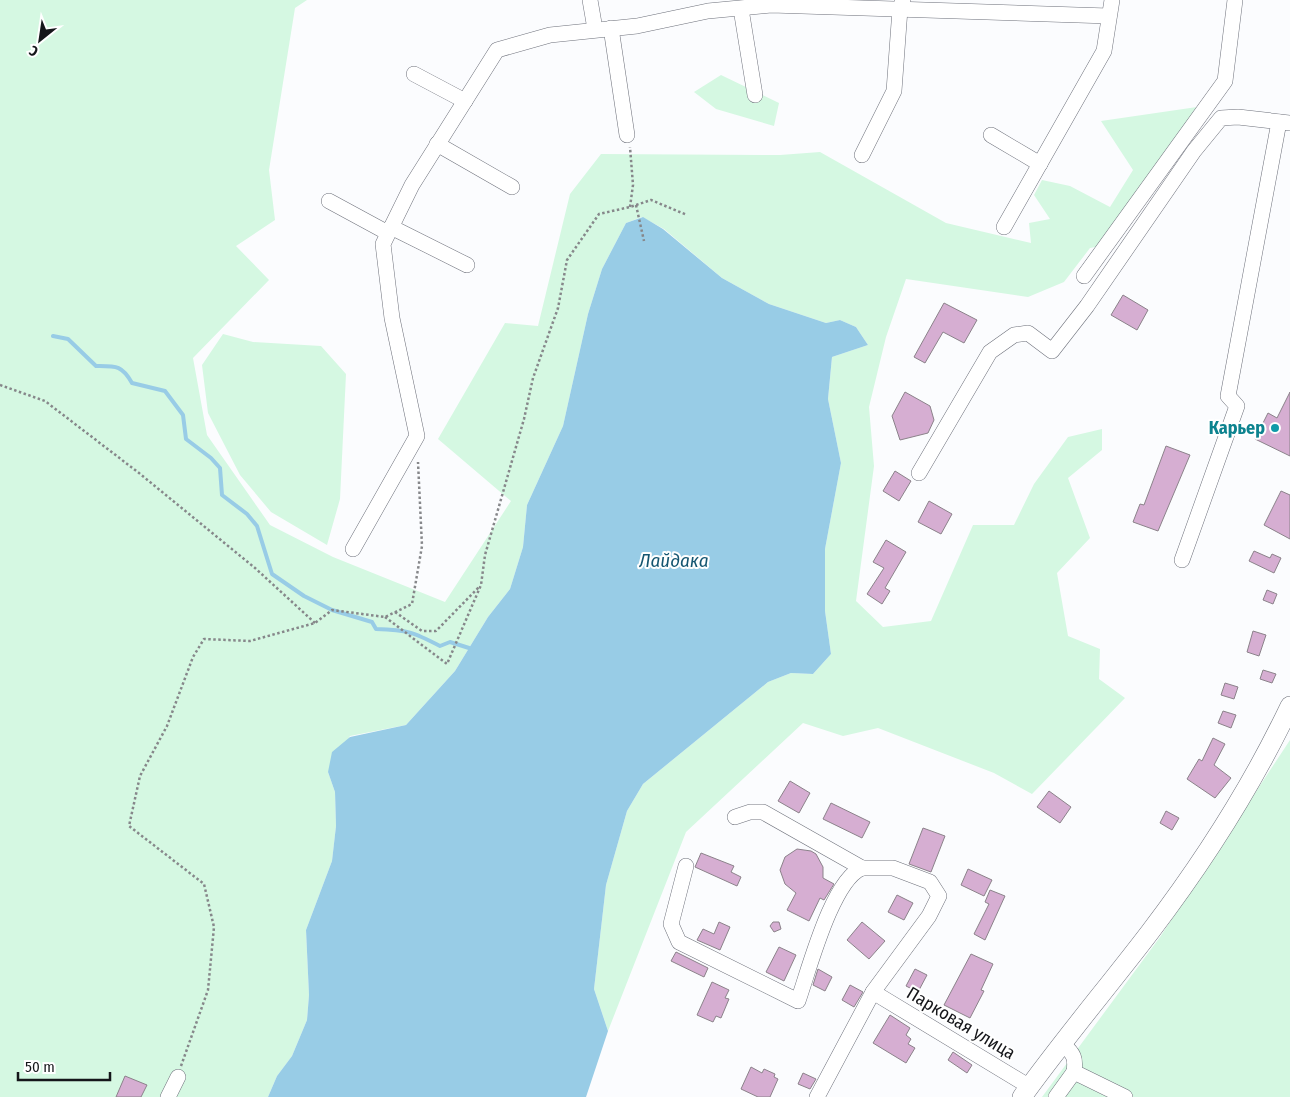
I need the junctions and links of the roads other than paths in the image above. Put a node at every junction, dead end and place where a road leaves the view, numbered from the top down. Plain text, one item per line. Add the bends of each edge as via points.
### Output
1 (590, 0) edge
2 (1112, 0) edge
3 (1235, 0) edge
4 (901, 5) edge
5 (706, 6) edge
6 (741, 9) junction
7 (1109, 16) junction
8 (603, 29) junction
9 (414, 74) dead end
10 (755, 95) dead end
11 (465, 101) junction
12 (1285, 122) edge
13 (627, 135) road end
14 (991, 135) dead end
15 (437, 144) junction
16 (862, 155) dead end
17 (1040, 164) junction
18 (512, 187) dead end
19 (329, 201) dead end
20 (1004, 227) dead end
21 (390, 230) junction
22 (467, 265) dead end
23 (1084, 276) dead end
24 (919, 473) dead end
25 (353, 549) dead end
26 (1182, 560) dead end
27 (1290, 706) edge
28 (735, 817) dead end
29 (686, 866) dead end
30 (862, 868) junction
31 (873, 992) junction
32 (1063, 1044) junction
33 (1074, 1072) junction
34 (178, 1077) road end
35 (1026, 1092) edge
36 (168, 1097) edge
37 (817, 1097) edge
38 (1056, 1097) edge
39 (1125, 1097) edge

1 - 8 street
2 - 7 street
3 - 23 street via 1225,81
4 - 6 street via 771,5
4 - 7 street
4 - 16 street via 894,91
5 - 6 street
5 - 8 street via 637,26
6 - 10 street
7 - 17 street via 1104,51
8 - 11 street via 550,35 497,50
8 - 13 street
9 - 11 street
11 - 15 street
12 - 24 street via 1221,118 1052,351 1028,334 1014,335 990,352
12 - 26 street via 1228,396 1237,406
14 - 17 street
15 - 18 street
15 - 21 street
17 - 20 street
19 - 21 street
21 - 22 street
21 - 25 street via 383,244 392,318 417,436
27 - 32 main road via 1264,761 1227,822 1152,930
28 - 30 street via 763,812
29 - 30 street via 671,924 679,942 798,1001 834,900 853,872
30 - 31 street via 893,868 930,882 939,896 929,916
31 - 35 street, Парковая улица
31 - 37 street
32 - 33 street via 1076,1059
32 - 35 main road
33 - 38 street
33 - 39 street
34 - 36 street

